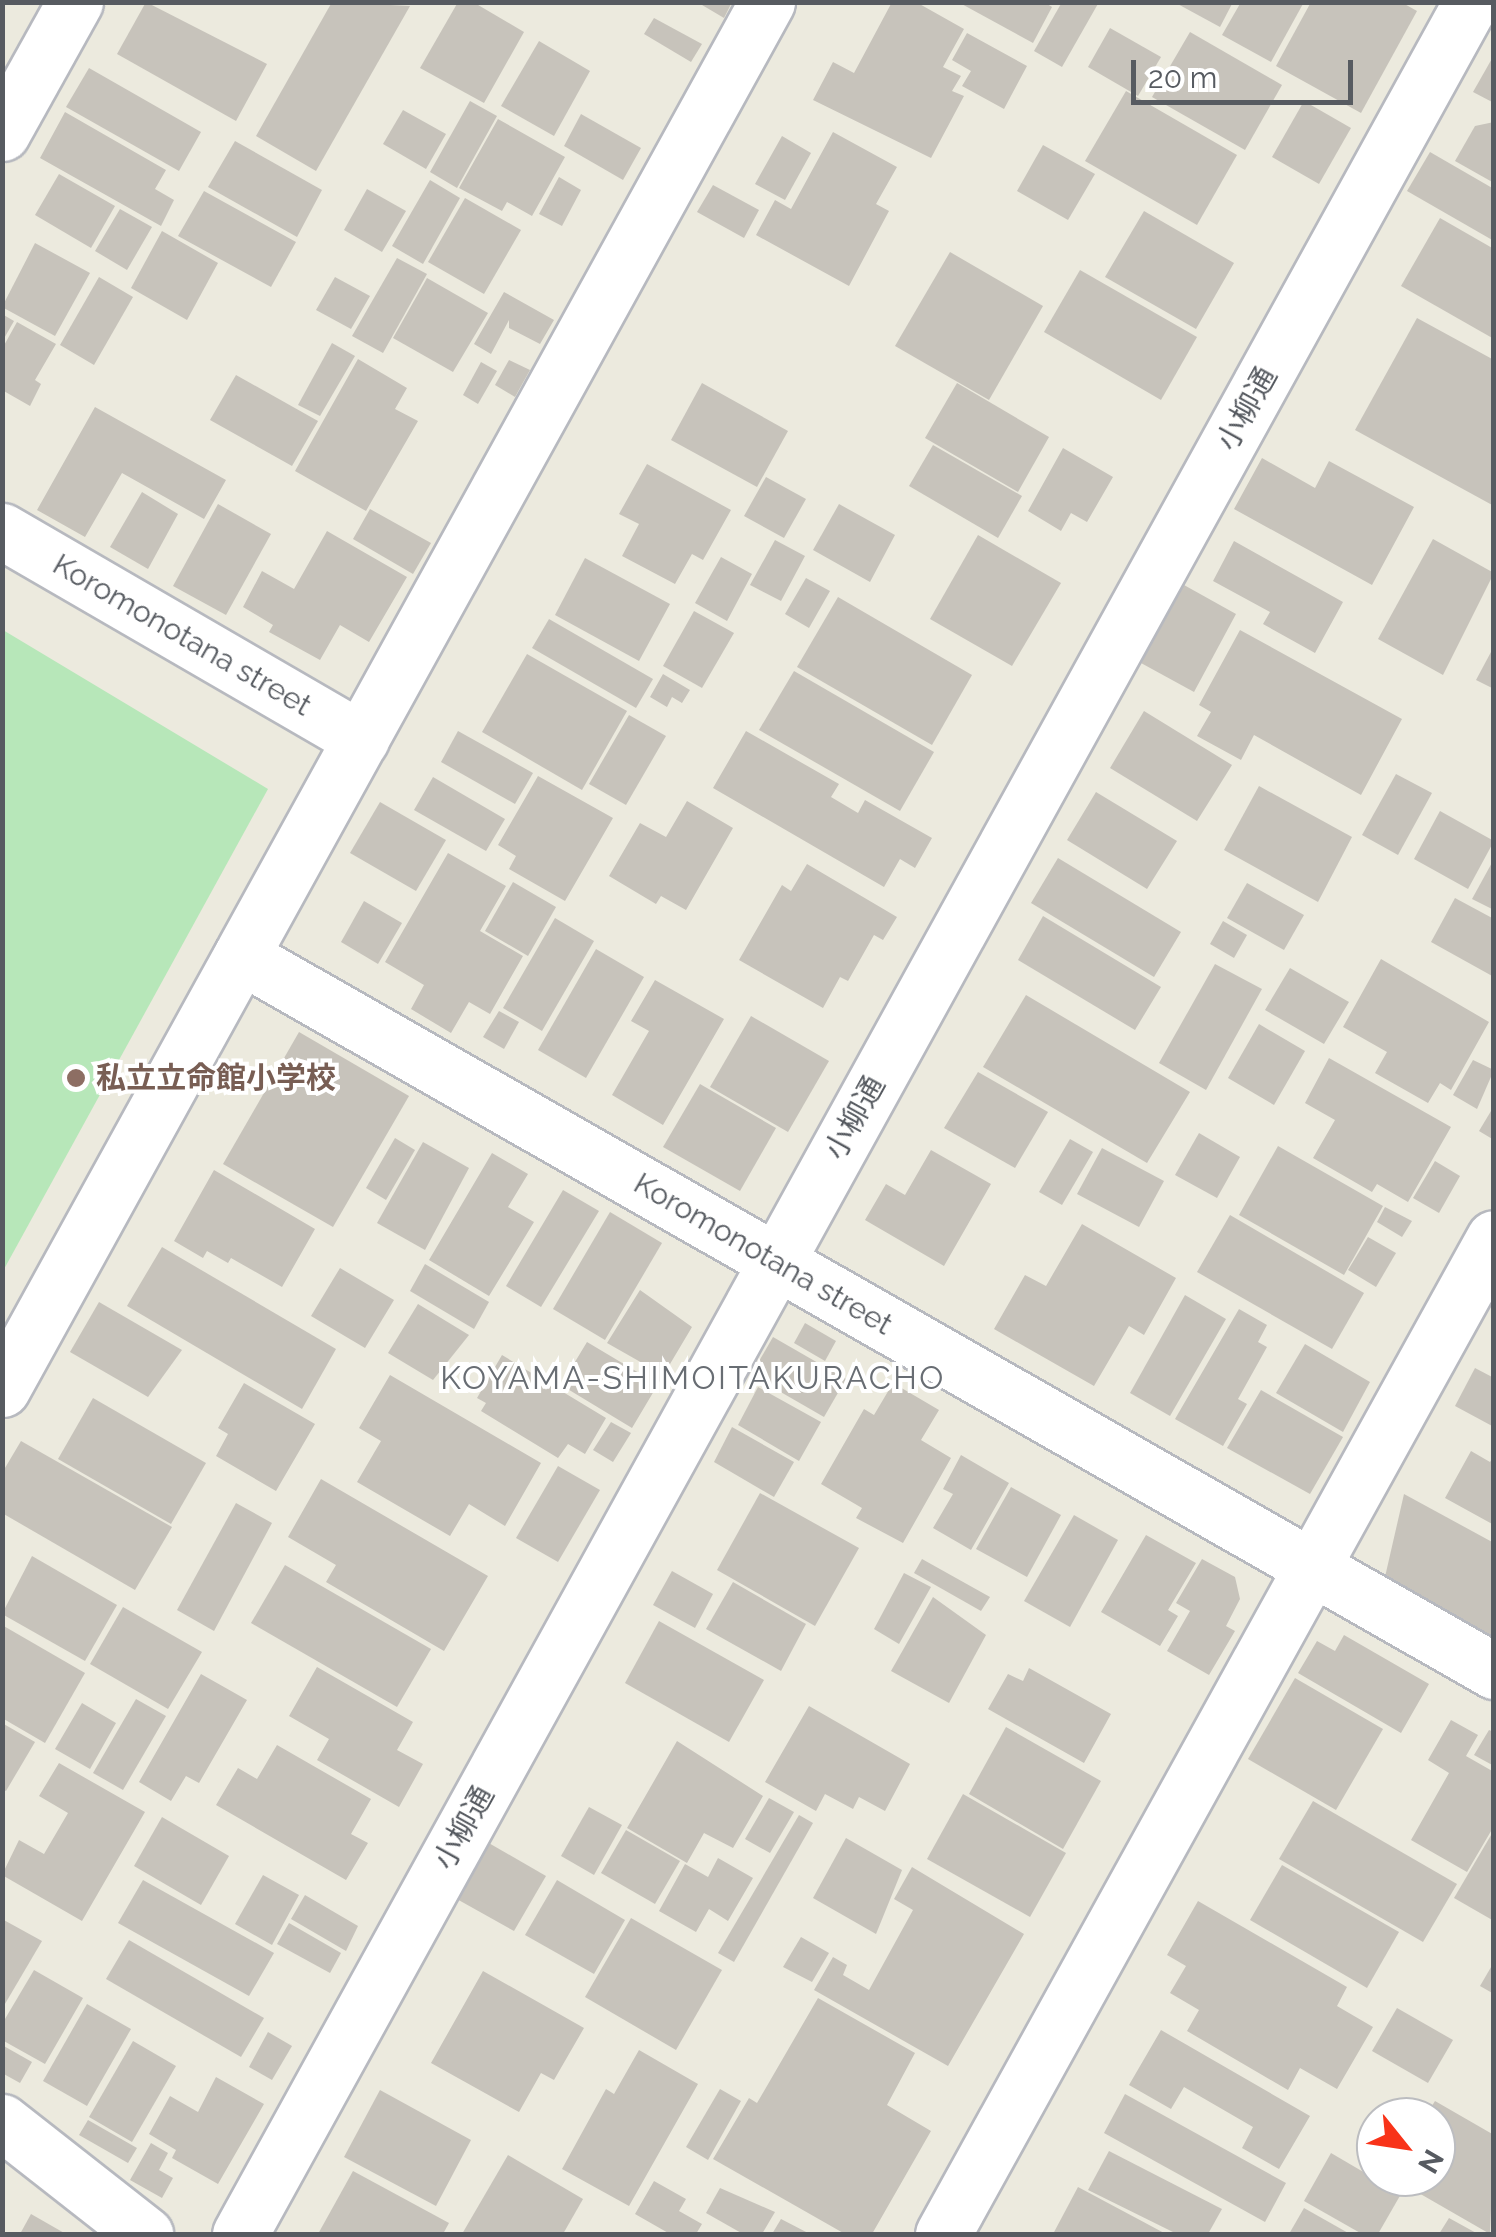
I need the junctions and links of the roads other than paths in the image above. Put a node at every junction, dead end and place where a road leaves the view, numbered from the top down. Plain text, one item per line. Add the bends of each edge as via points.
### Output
1 (75, 2) edge
2 (767, 2) edge
3 (1471, 2) edge
4 (2, 132) edge
5 (2, 530) edge
6 (360, 739) junction
7 (241, 956) junction
8 (1494, 1238) edge
9 (776, 1262) junction
10 (2, 1390) edge
11 (1312, 1567) junction
12 (1494, 1671) edge
13 (2, 2122) edge
14 (146, 2234) edge
15 (240, 2234) edge
16 (944, 2234) edge

1 - 4 street
2 - 6 street
3 - 9 street, 小柳通
5 - 6 street, Koromonotana street
6 - 7 street
7 - 9 street, Koromonotana street
7 - 10 street
8 - 11 street
9 - 11 street, Koromonotana street
9 - 15 street, 小柳通
11 - 12 street, Koromonotana street
11 - 16 street
13 - 14 street

